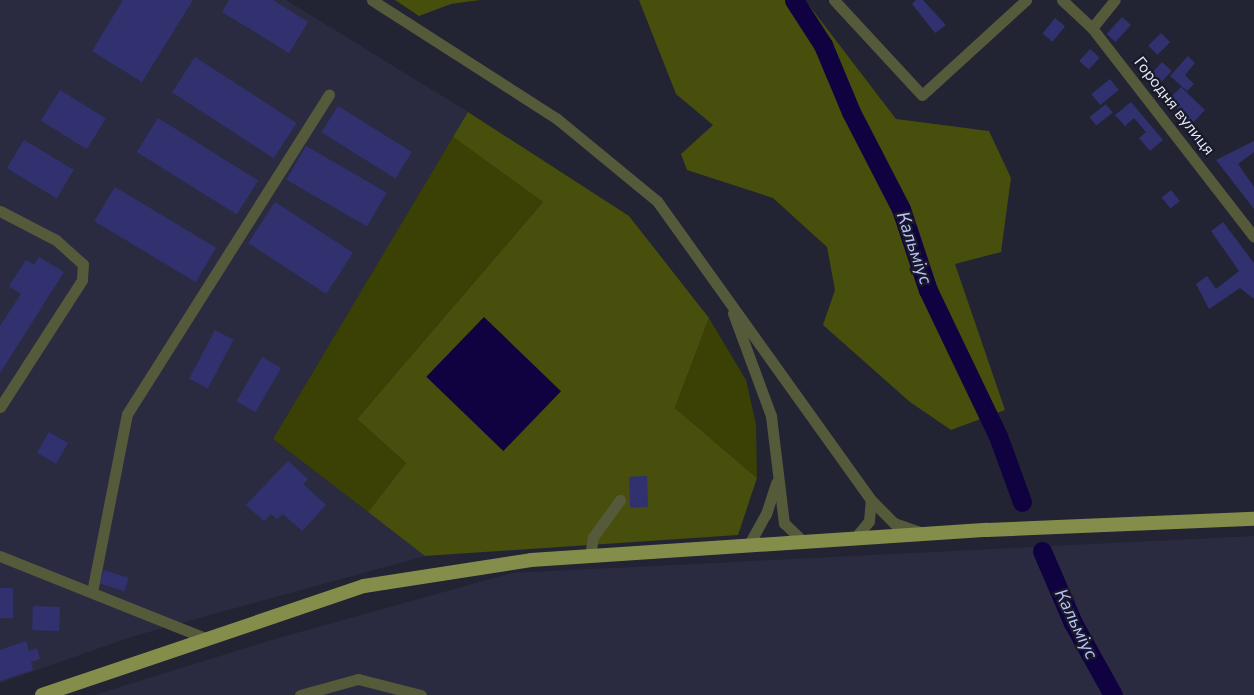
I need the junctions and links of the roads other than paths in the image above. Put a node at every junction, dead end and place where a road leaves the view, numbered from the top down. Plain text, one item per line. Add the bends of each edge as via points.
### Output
1 (372, 0) edge
2 (834, 0) edge
3 (1026, 0) edge
4 (1062, 0) edge
5 (1114, 0) edge
6 (1092, 28) junction
7 (329, 94) dead end
8 (0, 212) edge
9 (1254, 238) edge
10 (730, 302) junction
11 (0, 407) edge
12 (777, 479) junction
13 (620, 500) dead end
14 (871, 500) junction
15 (1254, 519) edge
16 (926, 534) junction
17 (854, 539) junction
18 (804, 542) junction
19 (748, 546) junction
20 (0, 556) edge
21 (590, 556) junction
22 (92, 592) junction
23 (208, 639) junction
24 (42, 695) edge
25 (300, 695) edge
26 (421, 695) edge

1 - 10 street via 556,118 656,202
2 - 3 street via 922,96
4 - 6 street, Городня вулиця
5 - 6 street
6 - 9 street, Городня вулиця
7 - 22 street via 128,414
8 - 11 street via 56,240 83,264 82,280
10 - 12 street via 771,416
10 - 14 street
12 - 18 street via 784,523
12 - 19 street via 766,514
13 - 21 street via 593,537
14 - 16 street via 894,523
14 - 17 street via 868,521
15 - 16 main road
16 - 17 main road
17 - 18 main road
18 - 19 main road
19 - 21 main road
20 - 22 street
21 - 23 main road via 531,560 364,586
22 - 23 street
23 - 24 main road
25 - 26 street via 358,679

